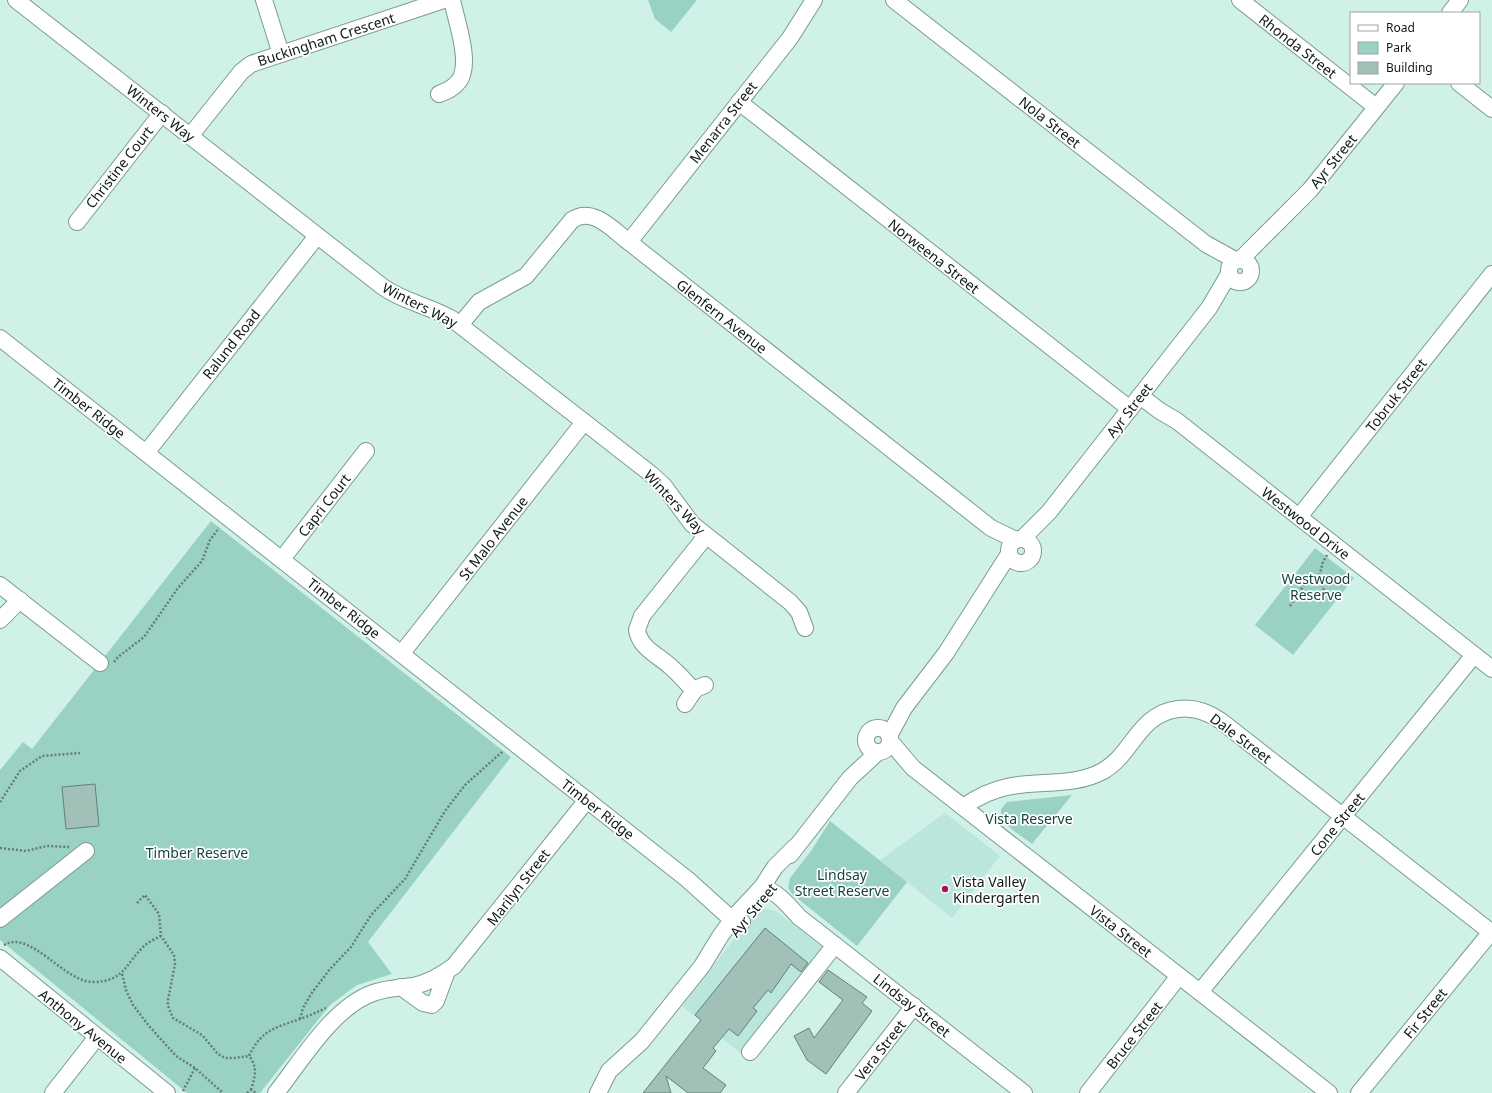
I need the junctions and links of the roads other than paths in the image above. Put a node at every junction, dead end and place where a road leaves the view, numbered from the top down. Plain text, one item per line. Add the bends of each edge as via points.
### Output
1 (16, 0) edge
2 (264, 0) edge
3 (444, 0) edge
4 (452, 0) edge
5 (814, 0) edge
6 (894, 0) edge
7 (1240, 0) edge
8 (1460, 0) edge
9 (1451, 12) edge
10 (281, 54) junction
11 (1394, 84) edge
12 (1460, 84) edge
13 (439, 94) dead end
14 (739, 102) junction
15 (1376, 107) junction
16 (1492, 109) edge
17 (162, 113) junction
18 (191, 135) junction
19 (77, 222) dead end
20 (317, 236) junction
21 (629, 242) junction
22 (1238, 269) junction
23 (1492, 274) edge
24 (460, 325) junction
25 (0, 338) edge
26 (1142, 393) junction
27 (1130, 409) junction
28 (584, 422) junction
29 (366, 451) dead end
30 (146, 453) junction
31 (1048, 512) junction
32 (1299, 517) junction
33 (706, 536) junction
34 (1014, 546) junction
35 (1028, 558) junction
36 (282, 559) junction
37 (10, 593) edge
38 (984, 594) junction
39 (0, 612) edge
40 (0, 620) edge
41 (805, 628) dead end
42 (402, 654) junction
43 (1474, 655) junction
44 (107, 663) road end
45 (1492, 669) edge
46 (685, 704) dead end
47 (881, 742) junction
48 (587, 800) junction
49 (964, 807) junction
50 (1343, 817) junction
51 (81, 855) road end
52 (767, 891) junction
53 (0, 919) edge
54 (737, 919) junction
55 (1491, 933) edge
56 (836, 945) junction
57 (2, 951) edge
58 (447, 971) junction
59 (1179, 976) junction
60 (401, 987) junction
61 (1200, 992) junction
62 (914, 1006) junction
63 (97, 1037) junction
64 (642, 1041) junction
65 (750, 1052) dead end
66 (53, 1093) edge
67 (166, 1093) edge
68 (276, 1093) edge
69 (598, 1093) edge
70 (606, 1093) edge
71 (846, 1093) edge
72 (1024, 1093) edge
73 (1088, 1093) edge
74 (1329, 1093) edge
75 (1359, 1093) edge

1 - 17 street, Winters Way
2 - 10 street
3 - 10 street, Buckingham Crescent
4 - 13 street via 464,71 455,85
5 - 14 street, Menarra Street via 790,38
6 - 22 street, Nola Street
7 - 15 street, Rhonda Street
8 - 9 street
10 - 18 street, Buckingham Crescent via 245,68
11 - 15 street, Ayr Street
12 - 16 street
14 - 21 street, Menarra Street
14 - 27 street, Norweena Street
15 - 22 street, Ayr Street via 1310,190
17 - 18 street, Winters Way
17 - 19 street, Christine Court
18 - 20 street, Winters Way
20 - 24 street, Winters Way via 390,293 433,309
20 - 30 street, Ralund Road
21 - 24 street, Glenfern Avenue via 599,219 587,215 576,217 526,276 479,302
21 - 34 street, Glenfern Avenue
22 - 26 street, Ayr Street
23 - 32 street, Tobruk Street
24 - 28 street, Winters Way
25 - 30 street, Timber Ridge
26 - 27 street, Ayr Street
26 - 32 street, Westwood Drive via 1160,412 1177,421
27 - 31 street, Ayr Street
28 - 33 street, Winters Way via 658,481 689,520
28 - 42 street, St Malo Avenue
29 - 36 street, Capri Court
30 - 36 street, Timber Ridge
31 - 34 street, Ayr Street
31 - 35 street, Ayr Street
32 - 43 street, Westwood Drive
33 - 41 street, Winters Way via 790,602 799,612
33 - 46 street via 642,616 637,630 640,641 645,646 699,688
34 - 35 street, Glenfern Avenue via 1013,560
34 - 35 street via 1029,542
34 - 38 street, Ayr Street
35 - 38 street, Ayr Street via 1005,574
36 - 42 street, Timber Ridge
37 - 39 street
37 - 40 street
37 - 44 street
38 - 47 street, Ayr Street via 946,653
42 - 48 street, Timber Ridge
43 - 45 street, Westwood Drive
43 - 50 street, Cone Street
47 - 49 street, Vista Street
47 - 52 street, Ayr Street via 795,847 775,867
48 - 54 street, Timber Ridge via 687,879 712,903
48 - 58 street, Marilyn Street via 460,960
49 - 50 street, Dale Street via 978,798 1009,787 1076,780 1094,775 1115,762 1139,731 1154,718 1167,711 1186,708 1205,712 1221,721
49 - 59 street, Vista Street
50 - 55 street, Dale Street
50 - 61 street, Cone Street
51 - 53 street
52 - 54 street, Ayr Street
52 - 56 street, Lindsay Street
54 - 64 street, Ayr Street
55 - 75 street, Fir Street
56 - 62 street, Lindsay Street
56 - 65 street
57 - 63 street, Anthony Avenue
58 - 60 street, Marilyn Street via 426,982
58 - 60 street, Marilyn Street via 436,1001 432,1005 423,1003
59 - 61 street, Vista Street
59 - 73 street, Bruce Street
60 - 68 street, Marilyn Street via 372,993 347,1007
61 - 74 street, Vista Street
62 - 71 street, Vera Street
62 - 72 street, Lindsay Street
63 - 66 street
63 - 67 street, Anthony Avenue
64 - 69 street, Ayr Street via 609,1071
64 - 70 street, Ayr Street via 635,1057 615,1076

